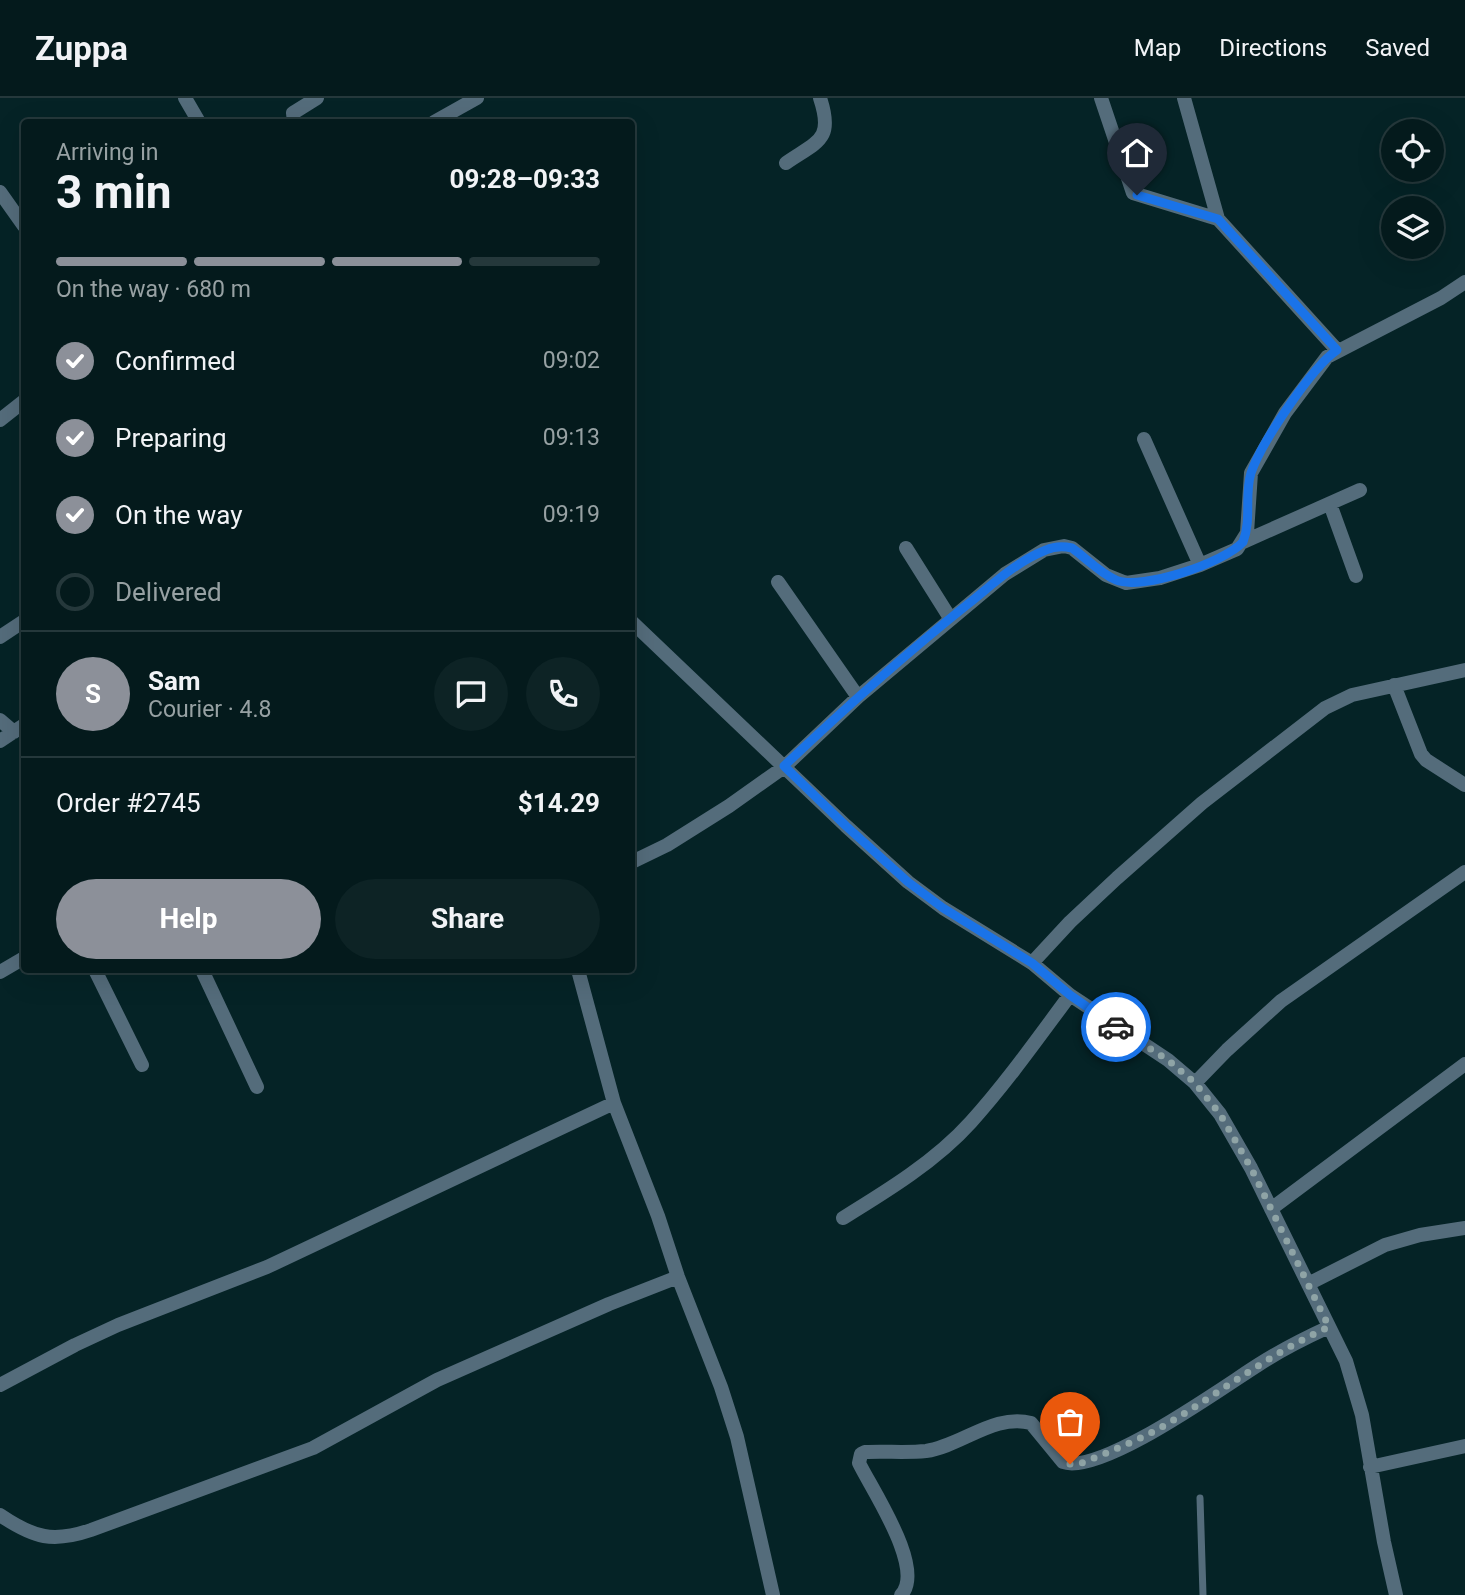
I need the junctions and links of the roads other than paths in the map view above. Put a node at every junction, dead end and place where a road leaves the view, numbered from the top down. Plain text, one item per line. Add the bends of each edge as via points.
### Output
1 (185, 98) edge
2 (317, 98) edge
3 (477, 98) edge
4 (820, 98) edge
5 (1101, 98) edge
6 (1184, 98) edge
7 (197, 119) edge
8 (294, 119) edge
9 (439, 119) edge
10 (786, 163) dead end
11 (0, 192) edge
12 (1218, 219) junction
13 (21, 222) edge
14 (1465, 282) edge
15 (1337, 350) junction
16 (21, 403) edge
17 (0, 420) edge
18 (1144, 439) dead end
19 (1360, 490) dead end
20 (1330, 504) junction
21 (1243, 542) junction
22 (906, 548) dead end
23 (1200, 565) junction
24 (1356, 576) dead end
25 (778, 582) dead end
26 (950, 618) junction
27 (21, 623) edge
28 (635, 625) edge
29 (0, 638) edge
30 (1465, 670) edge
31 (1394, 685) junction
32 (858, 697) junction
33 (0, 720) edge
34 (19, 729) edge
35 (0, 741) edge
36 (784, 766) junction
37 (1465, 785) edge
38 (635, 860) edge
39 (1465, 872) edge
40 (21, 960) edge
41 (1032, 963) junction
42 (0, 972) edge
43 (96, 973) edge
44 (203, 973) edge
45 (579, 973) edge
46 (1070, 995) junction
47 (1465, 1064) edge
48 (142, 1065) dead end
49 (1195, 1083) junction
50 (257, 1087) dead end
51 (614, 1103) junction
52 (1271, 1209) junction
53 (843, 1218) dead end
54 (1465, 1228) edge
55 (678, 1277) junction
56 (1308, 1284) junction
57 (1329, 1327) junction
58 (0, 1385) edge
59 (1465, 1446) edge
60 (1370, 1467) junction
61 (1200, 1498) dead end
62 (0, 1516) edge
63 (773, 1595) edge
64 (901, 1595) edge
65 (1203, 1595) edge
66 (1396, 1595) edge

1 - 7 street
2 - 8 street via 295,112
3 - 9 street
4 - 10 street via 827,129
5 - 12 street via 1133,193
6 - 12 street
11 - 13 street
12 - 15 street
14 - 15 street
15 - 21 street via 1311,375 1259,456 1251,473
16 - 17 street
18 - 23 street
19 - 20 street
20 - 21 street
20 - 24 street
21 - 23 street via 1227,555
22 - 26 street
23 - 26 street via 1126,583 1106,575 1072,548 1054,547 1005,574
25 - 32 street
26 - 32 street
27 - 29 street
28 - 36 street
30 - 31 street
31 - 37 street via 1421,754
31 - 41 street via 1336,701 1289,735 1117,878
32 - 36 street
33 - 34 street
34 - 35 street
36 - 38 street via 678,839
36 - 41 street via 908,882
39 - 49 street via 1281,1001
40 - 42 street
41 - 46 street
43 - 48 street
44 - 50 street
45 - 51 street
46 - 49 street
46 - 53 street via 970,1124 933,1157
47 - 52 street
49 - 52 street via 1220,1114
51 - 55 street
51 - 58 street via 267,1267 118,1325
52 - 56 street
54 - 56 street via 1385,1245
55 - 62 street via 437,1380 313,1448 91,1530 52,1538
55 - 63 street via 737,1437
56 - 57 street
57 - 60 street via 1354,1383
57 - 64 street via 1259,1364 1171,1422 1079,1464 1063,1462 1031,1423 1024,1421 1000,1424 926,1451 861,1454 859,1463 899,1539 908,1582
59 - 60 street
60 - 66 street
61 - 65 lane

